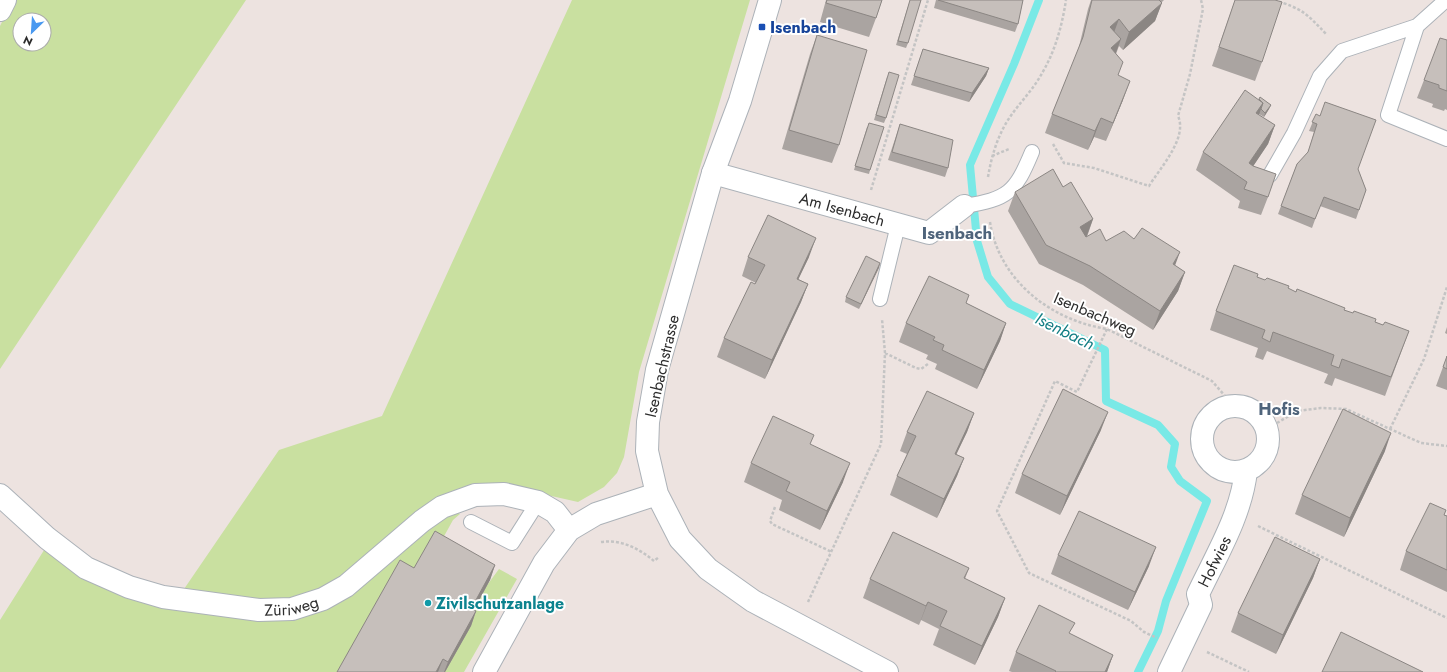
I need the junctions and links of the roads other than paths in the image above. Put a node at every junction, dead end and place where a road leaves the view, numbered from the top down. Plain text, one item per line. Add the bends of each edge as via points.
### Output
1 (5, 0) edge
2 (770, 0) edge
3 (1446, 0) edge
4 (0, 10) edge
5 (1417, 26) junction
6 (1447, 139) edge
7 (1032, 152) dead end
8 (713, 173) junction
9 (1270, 174) edge
10 (964, 206) joint
11 (898, 225) junction
12 (880, 299) road end
13 (1246, 471) dead end
14 (656, 494) junction
15 (0, 495) edge
16 (538, 502) junction
17 (471, 522) dead end
18 (569, 530) junction
19 (484, 672) edge
20 (887, 672) edge
21 (1169, 672) edge

1 - 4 street
2 - 8 street, Isenbachstrasse via 740,101
3 - 5 lane
5 - 6 lane via 1388,116
5 - 9 lane via 1342,51 1320,76 1294,133
7 - 10 lane via 1023,173 1011,190 994,201
8 - 11 street, Am Isenbach
8 - 14 street, Isenbachstrasse via 657,370 652,397 647,451
10 - 11 street, Am Isenbach via 929,233
11 - 12 lane
13 - 21 street, Hofwies via 1244,489 1235,515 1198,594 1201,606
14 - 18 street via 596,514
14 - 20 street, Isenbachstrasse via 680,539 708,569 753,601
15 - 16 street, Züriweg via 47,538 86,568 129,587 163,597 259,610 292,609 323,599 346,586 442,507 475,495 504,494
16 - 17 lane via 512,543
16 - 18 street, Züriweg via 555,512
18 - 19 street via 544,564

